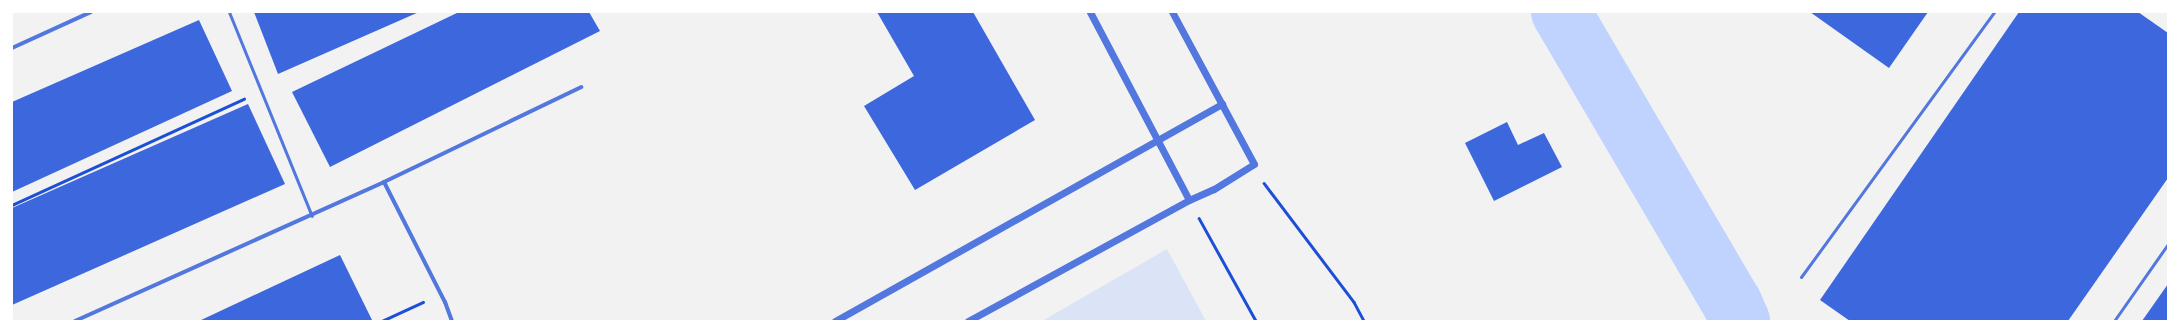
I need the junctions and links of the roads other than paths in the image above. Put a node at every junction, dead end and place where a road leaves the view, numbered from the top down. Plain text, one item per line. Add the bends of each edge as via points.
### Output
1 (91, 12) edge
2 (229, 12) edge
3 (1090, 12) edge
4 (1172, 12) edge
5 (1994, 12) edge
6 (12, 48) edge
7 (580, 87) dead end
8 (1222, 104) junction
9 (1158, 141) junction
10 (384, 182) junction
11 (1189, 200) junction
12 (312, 216) junction
13 (2168, 244) edge
14 (1801, 277) dead end
15 (75, 321) edge
16 (452, 321) edge
17 (835, 321) edge
18 (968, 321) edge
19 (2114, 321) edge

1 - 6 street
2 - 12 lane
3 - 9 street
4 - 8 street
5 - 14 lane
7 - 10 street
8 - 9 street
8 - 11 street via 1254,164 1214,189
9 - 11 street
9 - 17 street
10 - 12 street
10 - 16 street via 441,293
11 - 18 street
12 - 15 street
13 - 19 lane

